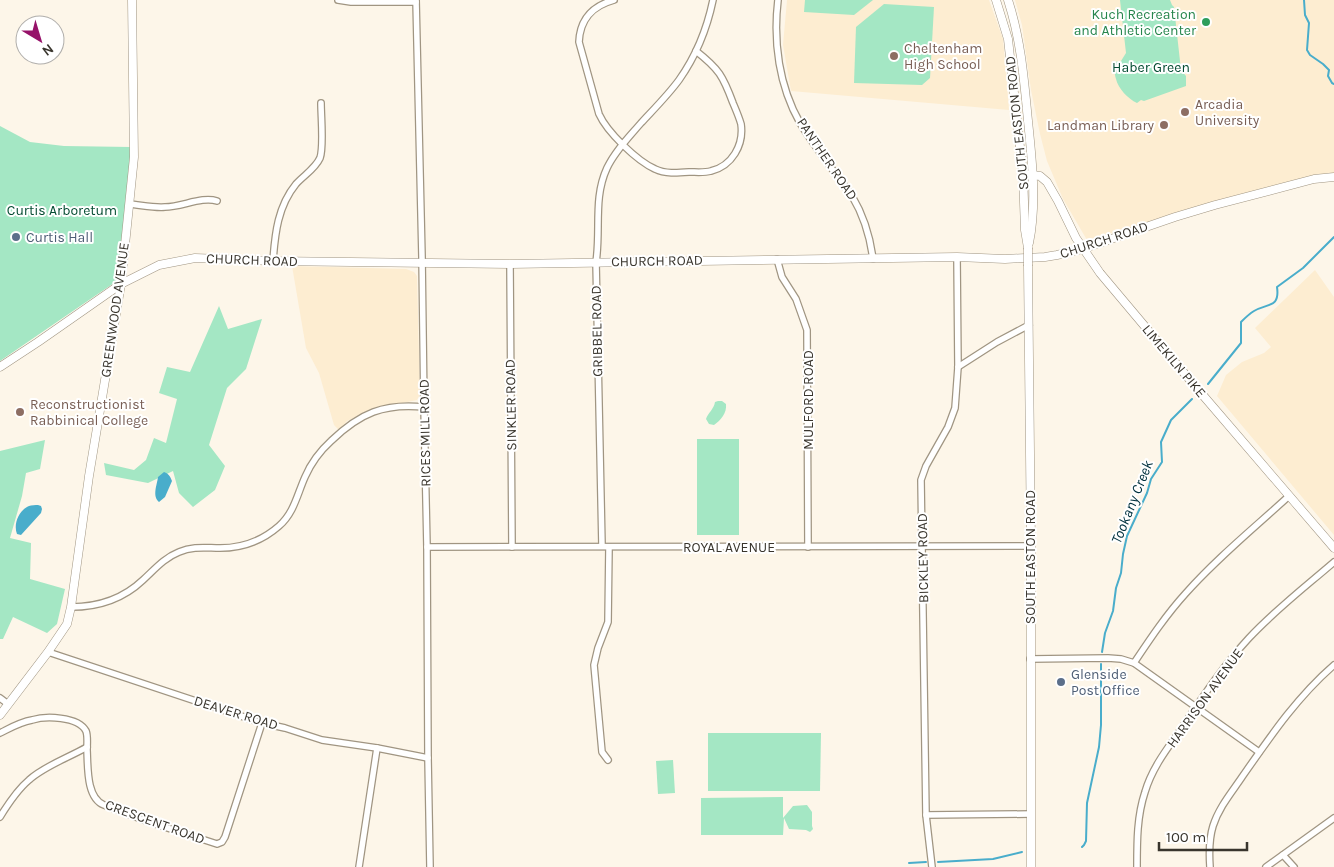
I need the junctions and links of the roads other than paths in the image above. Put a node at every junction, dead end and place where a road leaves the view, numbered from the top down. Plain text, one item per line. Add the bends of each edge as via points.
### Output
1 (132, 0) edge
2 (338, 0) edge
3 (614, 0) edge
4 (713, 0) edge
5 (778, 0) edge
6 (996, 0) edge
7 (1008, 0) edge
8 (416, 1) edge
9 (696, 51) junction
10 (321, 103) dead end
11 (623, 144) junction
12 (1023, 174) junction
13 (1032, 174) junction
14 (1334, 177) edge
15 (217, 201) dead end
16 (130, 204) junction
17 (1028, 248) junction
18 (1082, 249) junction
19 (957, 258) junction
20 (873, 259) junction
21 (776, 260) junction
22 (273, 261) junction
23 (422, 262) junction
24 (596, 262) junction
25 (510, 264) junction
26 (121, 284) junction
27 (1029, 325) junction
28 (0, 367) edge
29 (958, 367) junction
30 (424, 407) junction
31 (1289, 496) junction
32 (602, 546) junction
33 (1031, 546) junction
34 (512, 547) junction
35 (609, 547) junction
36 (808, 547) junction
37 (923, 547) junction
38 (427, 548) junction
39 (1334, 548) edge
40 (1334, 562) edge
41 (71, 607) junction
42 (48, 652) junction
43 (1030, 659) junction
44 (1134, 663) junction
45 (1334, 665) edge
46 (0, 698) edge
47 (8, 704) junction
48 (1196, 707) junction
49 (0, 715) edge
50 (262, 723) junction
51 (0, 733) edge
52 (87, 747) junction
53 (377, 748) junction
54 (1259, 752) junction
55 (428, 758) junction
56 (608, 760) dead end
57 (1030, 814) junction
58 (926, 815) junction
59 (0, 817) edge
60 (1334, 818) edge
61 (1283, 855) junction
62 (359, 867) edge
63 (430, 867) edge
64 (932, 867) edge
65 (1031, 867) edge
66 (1138, 867) edge
67 (1210, 867) edge
68 (1266, 867) edge
69 (1294, 867) edge

1 - 16 main road, GREENWOOD AVENUE via 134,157
2 - 8 street
3 - 11 street via 590,12 579,42 599,114 609,131
4 - 9 street, GRIBBEL ROAD
5 - 20 street, PANTHER ROAD via 778,57 785,88 800,123 863,216
6 - 12 main road, SOUTH EASTON ROAD via 1008,39
7 - 13 main road, SOUTH EASTON ROAD via 1022,62
8 - 23 street, RICES MILL ROAD
9 - 11 street, GRIBBEL ROAD via 678,81
9 - 11 street via 722,76 739,118 741,139 732,158 710,171 667,172 643,162
10 - 22 street via 321,155 284,203 275,234
11 - 24 street, GRIBBEL ROAD via 609,164 601,186
12 - 13 main road
12 - 17 main road, SOUTH EASTON ROAD
13 - 17 main road, SOUTH EASTON ROAD via 1032,229
13 - 18 main road, LIMEKILN PIKE via 1047,182
14 - 18 main road, CHURCH ROAD via 1314,179 1215,205
15 - 16 street via 212,199 166,207
16 - 26 main road, GREENWOOD AVENUE
17 - 27 main road, SOUTH EASTON ROAD, bridge
18 - 19 main road, CHURCH ROAD via 1045,257
18 - 31 main road, LIMEKILN PIKE
19 - 20 main road, CHURCH ROAD
19 - 29 street, BICKLEY ROAD
20 - 21 main road, CHURCH ROAD
21 - 24 main road, CHURCH ROAD
21 - 36 street, MULFORD ROAD via 807,330
22 - 23 main road, CHURCH ROAD
22 - 26 main road, CHURCH ROAD via 195,258 158,265
23 - 25 main road, CHURCH ROAD
23 - 30 street, RICES MILL ROAD
24 - 25 main road, CHURCH ROAD
24 - 32 street, GRIBBEL ROAD
25 - 34 street, SINKLER ROAD
26 - 28 main road, CHURCH ROAD
26 - 41 main road, GREENWOOD AVENUE via 88,476
27 - 29 street
27 - 33 main road, SOUTH EASTON ROAD
29 - 37 street, BICKLEY ROAD via 954,414 921,480
30 - 38 street, RICES MILL ROAD
30 - 41 street via 386,409 371,413 346,427 316,457 286,520 262,538 240,546 200,546 181,550 111,601
31 - 39 main road, LIMEKILN PIKE
31 - 44 street via 1187,592
32 - 34 street, ROYAL AVENUE
32 - 35 street, ROYAL AVENUE
33 - 37 street, ROYAL AVENUE
33 - 43 main road, SOUTH EASTON ROAD
34 - 38 street, ROYAL AVENUE
35 - 36 street, ROYAL AVENUE
35 - 56 street via 608,622 594,665 602,752
36 - 37 street, ROYAL AVENUE
37 - 58 street, BICKLEY ROAD
38 - 55 street, RICES MILL ROAD
40 - 48 street, HARRISON AVENUE via 1250,638
41 - 42 main road, GREENWOOD AVENUE via 67,624
42 - 47 main road, GREENWOOD AVENUE
42 - 50 street, DEAVER ROAD
43 - 44 street via 1108,658
43 - 57 main road, SOUTH EASTON ROAD
44 - 48 street
45 - 54 street via 1295,704
46 - 47 street
47 - 49 main road, GREENWOOD AVENUE
48 - 54 street
48 - 66 street, HARRISON AVENUE via 1157,764 1147,785 1139,819
50 - 52 street, CRESCENT ROAD via 225,837 217,844 101,804 90,784
50 - 53 street, DEAVER ROAD via 322,740
51 - 52 street, CRESCENT ROAD via 32,720 64,719 84,728
52 - 59 street via 29,780
53 - 55 street, DEAVER ROAD
53 - 62 street
54 - 67 street via 1216,818 1210,839
55 - 63 street, RICES MILL ROAD
57 - 58 street
57 - 65 main road, SOUTH EASTON ROAD
58 - 64 street, BICKLEY ROAD
60 - 61 street
61 - 68 street
61 - 69 street

